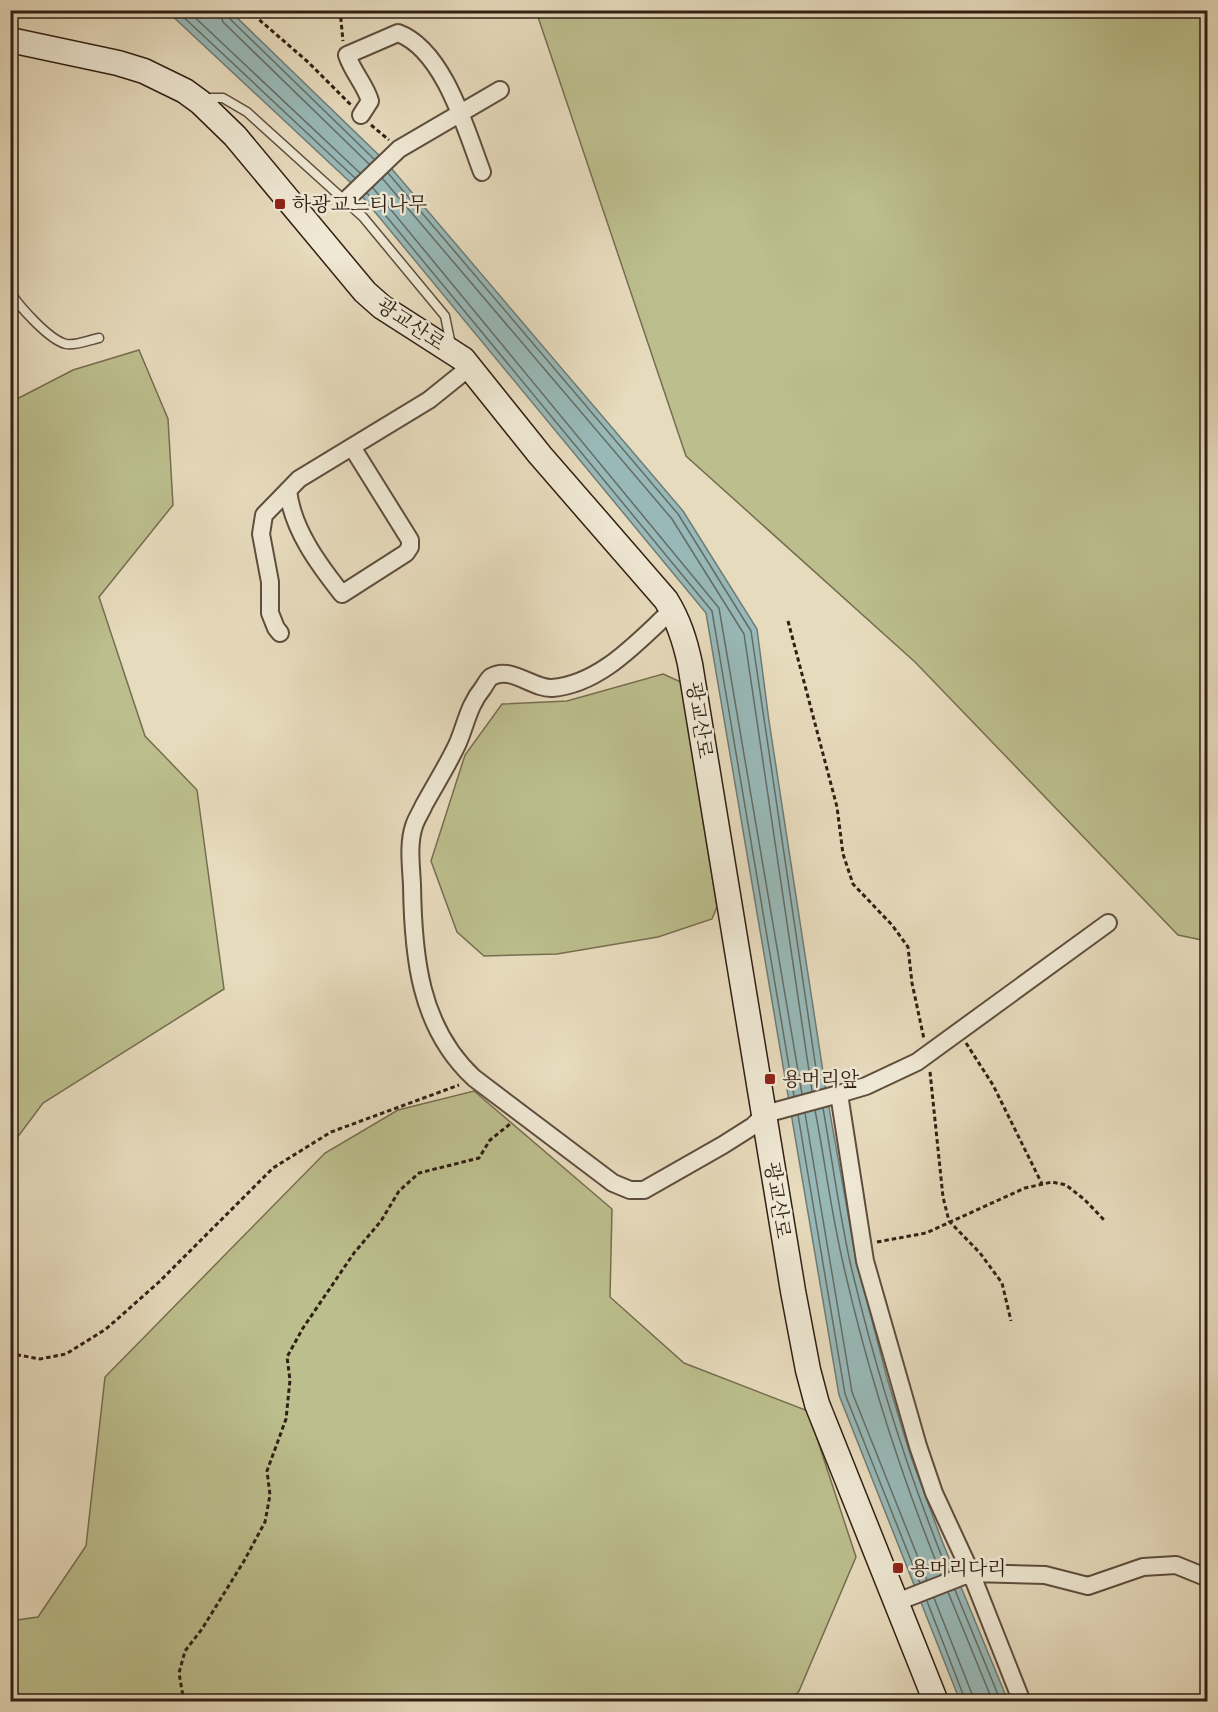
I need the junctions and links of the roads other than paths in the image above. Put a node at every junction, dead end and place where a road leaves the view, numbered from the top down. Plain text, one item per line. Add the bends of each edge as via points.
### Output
1 (10, 40) edge
2 (500, 90) dead end
3 (196, 98) junction
4 (460, 114) junction
5 (361, 115) road end
6 (482, 172) dead end
7 (350, 197) junction
8 (10, 292) edge
9 (99, 338) dead end
10 (452, 352) junction
11 (470, 368) junction
12 (352, 447) junction
13 (288, 490) junction
14 (672, 610) junction
15 (280, 633) dead end
16 (1108, 923) dead end
17 (836, 1095) junction
18 (772, 1112) junction
19 (969, 1573) junction
20 (1208, 1578) edge
21 (903, 1599) junction
22 (936, 1701) edge
23 (1022, 1701) edge

1 - 3 street, 광교산로 via 144,71
2 - 4 street
3 - 7 lane via 222,98 247,112
3 - 10 street, 광교산로 via 235,136 365,292
4 - 5 street via 452,92 428,56 411,38 399,33 347,55 370,101
4 - 6 street
4 - 7 street via 397,152
7 - 10 lane via 445,316
8 - 9 lane via 52,337 66,344
10 - 11 street, 광교산로
11 - 12 street via 429,400
11 - 14 street, 광교산로
12 - 13 street
12 - 13 street via 410,540 406,553 342,594 317,562 299,527
13 - 15 street via 264,514 261,534 270,582 270,614
14 - 18 street, 광교산로 via 690,664
14 - 18 street via 594,676 549,688 506,673 491,677 473,701 457,745 414,824 412,911 421,983 428,1009 460,1065 613,1183 630,1190 644,1190
16 - 17 street via 917,1062
17 - 18 street
17 - 19 street via 857,1198 862,1246 896,1372 934,1493
18 - 21 street, 광교산로 via 793,1291 811,1381 829,1436
19 - 20 street via 1046,1575 1088,1586 1143,1567 1176,1565
19 - 21 street
19 - 23 street
21 - 22 street, 광교산로

